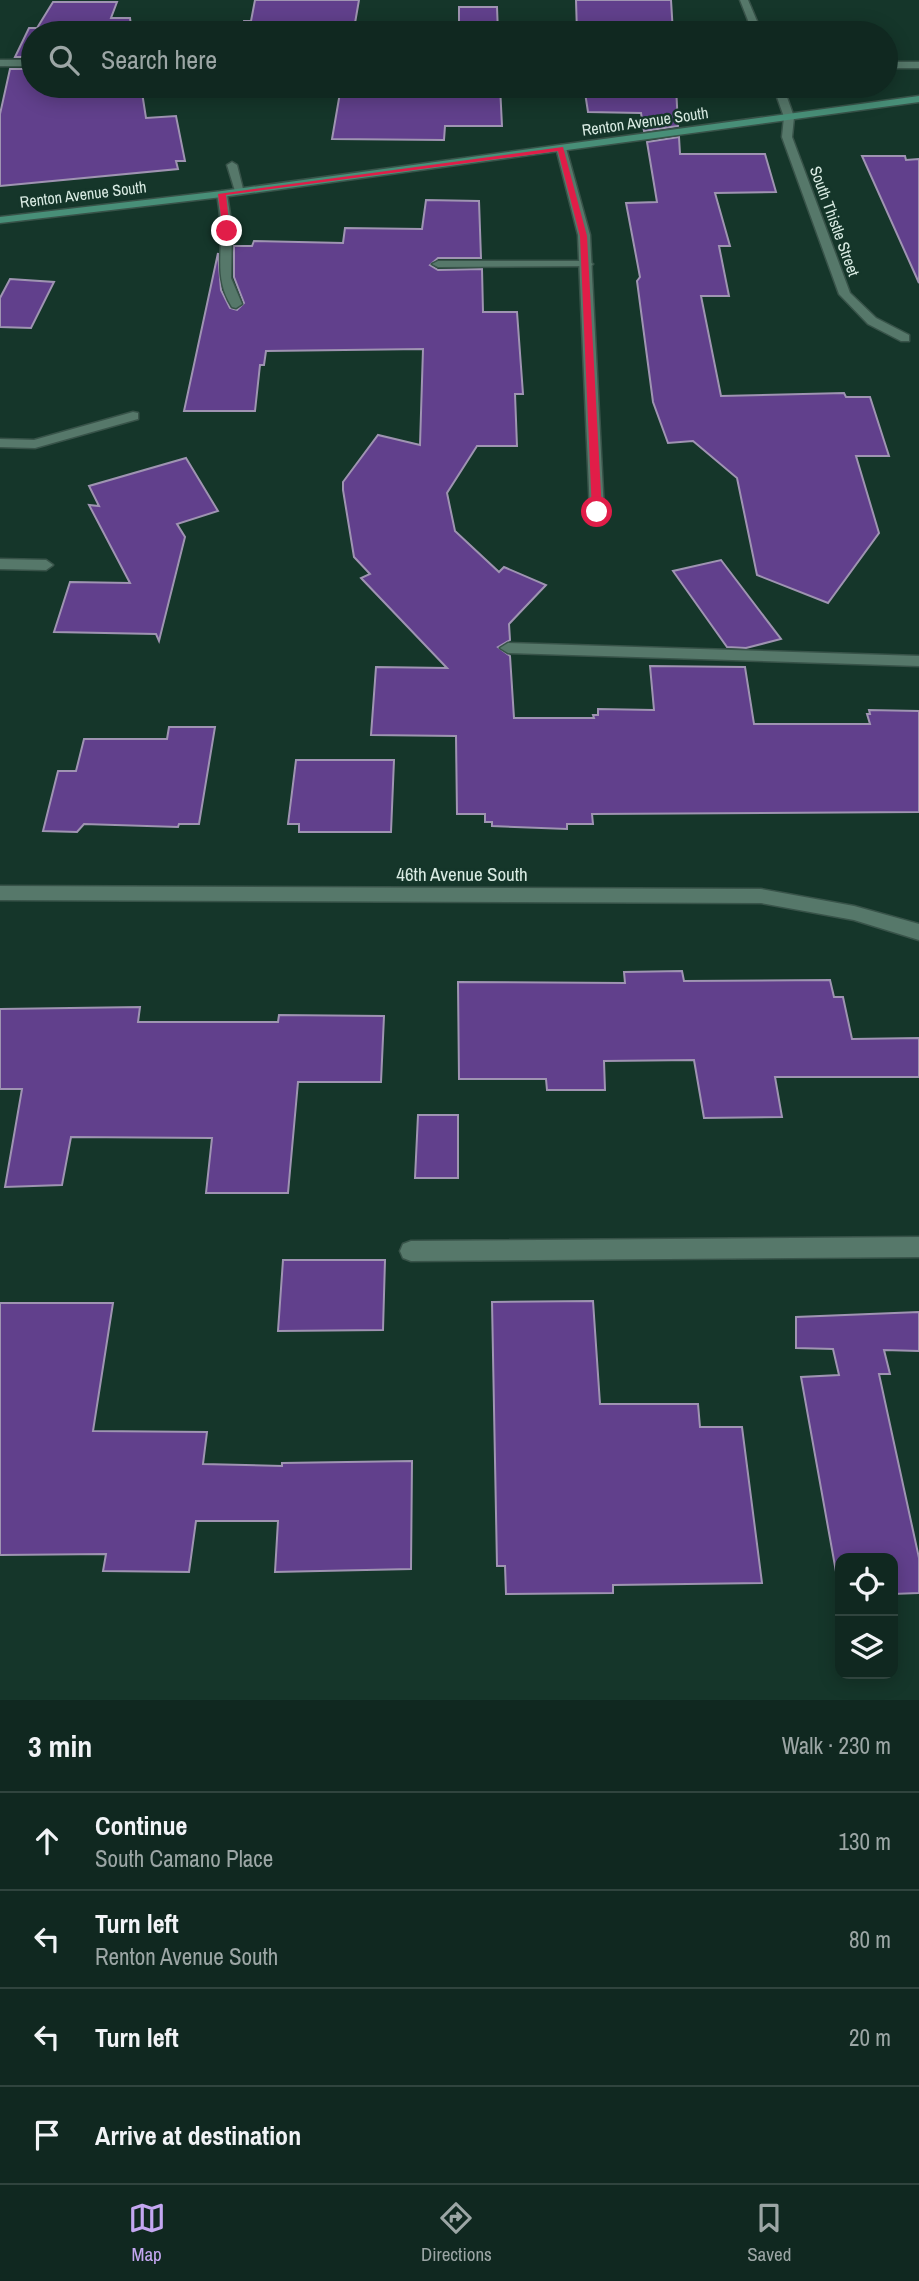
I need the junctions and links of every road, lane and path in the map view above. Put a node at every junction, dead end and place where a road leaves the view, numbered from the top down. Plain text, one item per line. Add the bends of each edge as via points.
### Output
1 (744, 0) edge
2 (753, 21) edge
3 (0, 63) edge
4 (21, 63) edge
5 (898, 65) edge
6 (919, 65) edge
7 (782, 98) edge
8 (919, 99) edge
9 (789, 117) junction
10 (561, 148) junction
11 (232, 165) dead end
12 (240, 191) junction
13 (222, 194) junction
14 (0, 220) edge
15 (438, 264) dead end
16 (586, 264) junction
17 (236, 304) dead end
18 (905, 338) dead end
19 (133, 416) dead end
20 (0, 443) edge
21 (597, 512) dead end
22 (0, 564) edge
23 (46, 565) dead end
24 (508, 648) dead end
25 (919, 661) edge
26 (0, 893) edge
27 (919, 932) edge
28 (919, 1247) edge
29 (411, 1251) dead end

1 - 2 street
3 - 4 street
5 - 6 street
7 - 9 street, South Thistle Street
8 - 9 main road, Renton Avenue South
9 - 10 main road, Renton Avenue South
9 - 18 street, South Thistle Street via 787,137 845,294 872,321
10 - 12 main road, Renton Avenue South
10 - 16 street via 584,236
11 - 12 street
12 - 13 main road, Renton Avenue South
13 - 14 main road, Renton Avenue South
13 - 17 street via 227,231 223,266
15 - 16 street
16 - 21 street
19 - 20 street via 35,444
22 - 23 street
24 - 25 street
26 - 27 street, 46th Avenue South via 761,896 854,913
28 - 29 street

